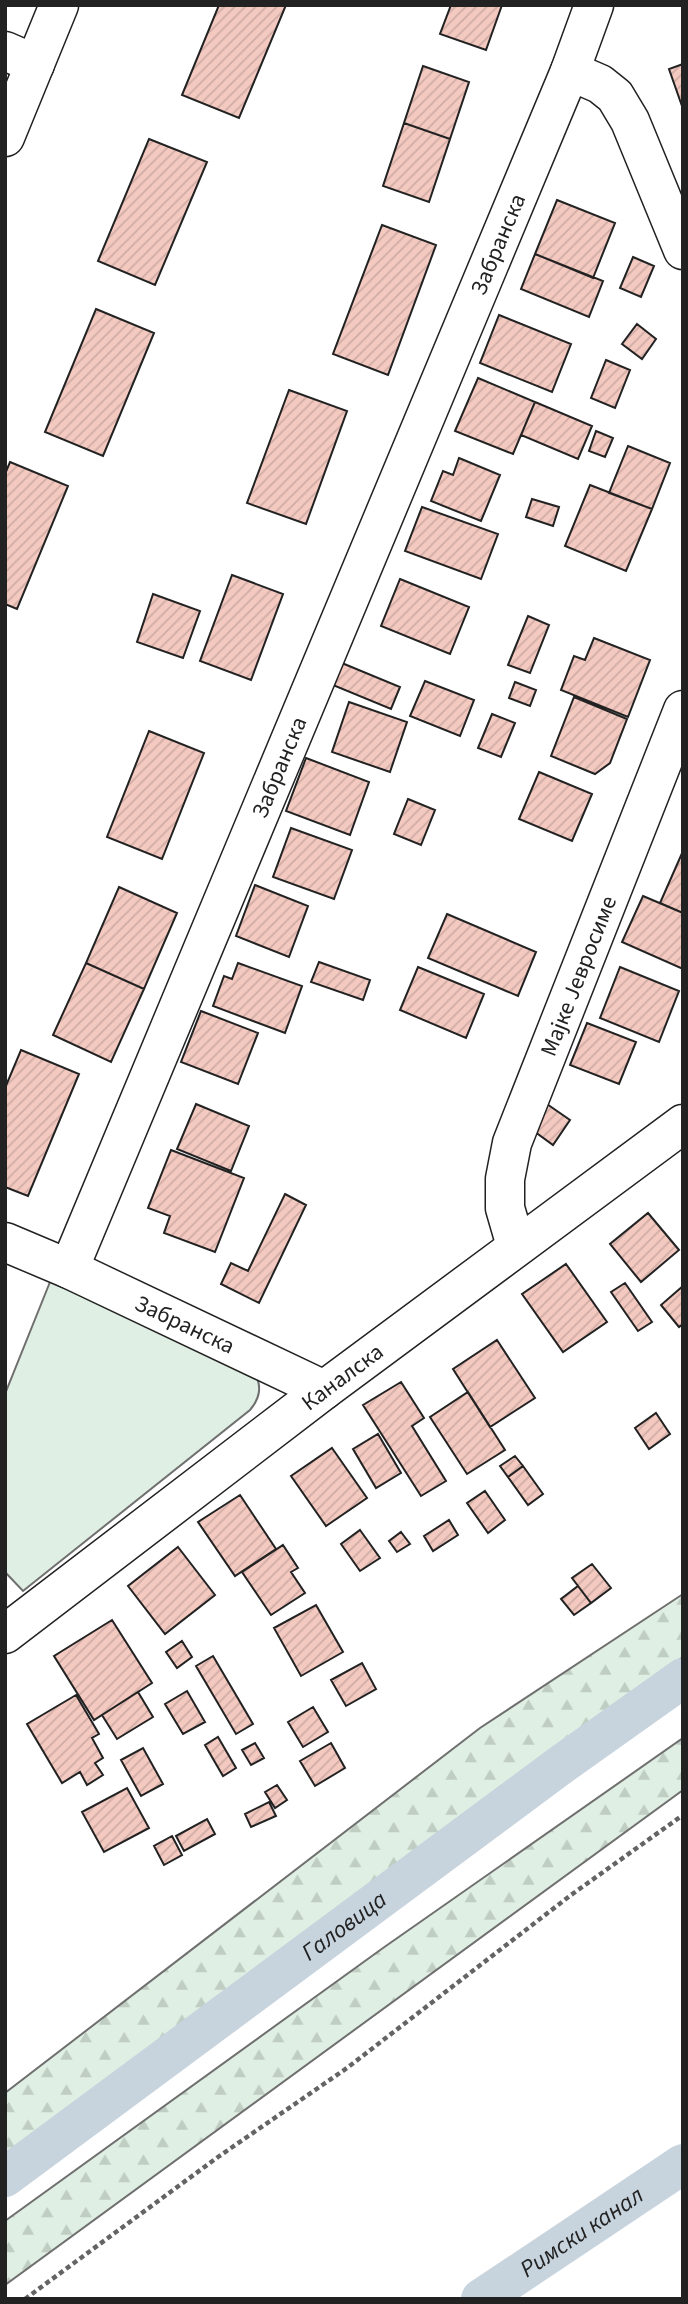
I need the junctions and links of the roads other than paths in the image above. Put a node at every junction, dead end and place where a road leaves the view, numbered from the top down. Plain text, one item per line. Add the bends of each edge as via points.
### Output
1 (60, 5) edge
2 (594, 5) edge
3 (20, 57) edge
4 (570, 71) junction
5 (5, 137) edge
6 (683, 250) edge
7 (683, 710) edge
8 (683, 1124) edge
9 (5, 1242) edge
10 (516, 1246) junction
11 (69, 1269) junction
12 (324, 1390) junction
13 (5, 1634) edge

1 - 3 street
2 - 4 street, Забранска
3 - 5 street
4 - 6 street via 615,96 631,121
4 - 11 street, Забранска
7 - 10 street, Мајке Јевросиме via 512,1143 505,1208
8 - 10 street, Каналска
9 - 11 street
10 - 12 street, Каналска
11 - 12 street, Забранска
12 - 13 street, Каналска

